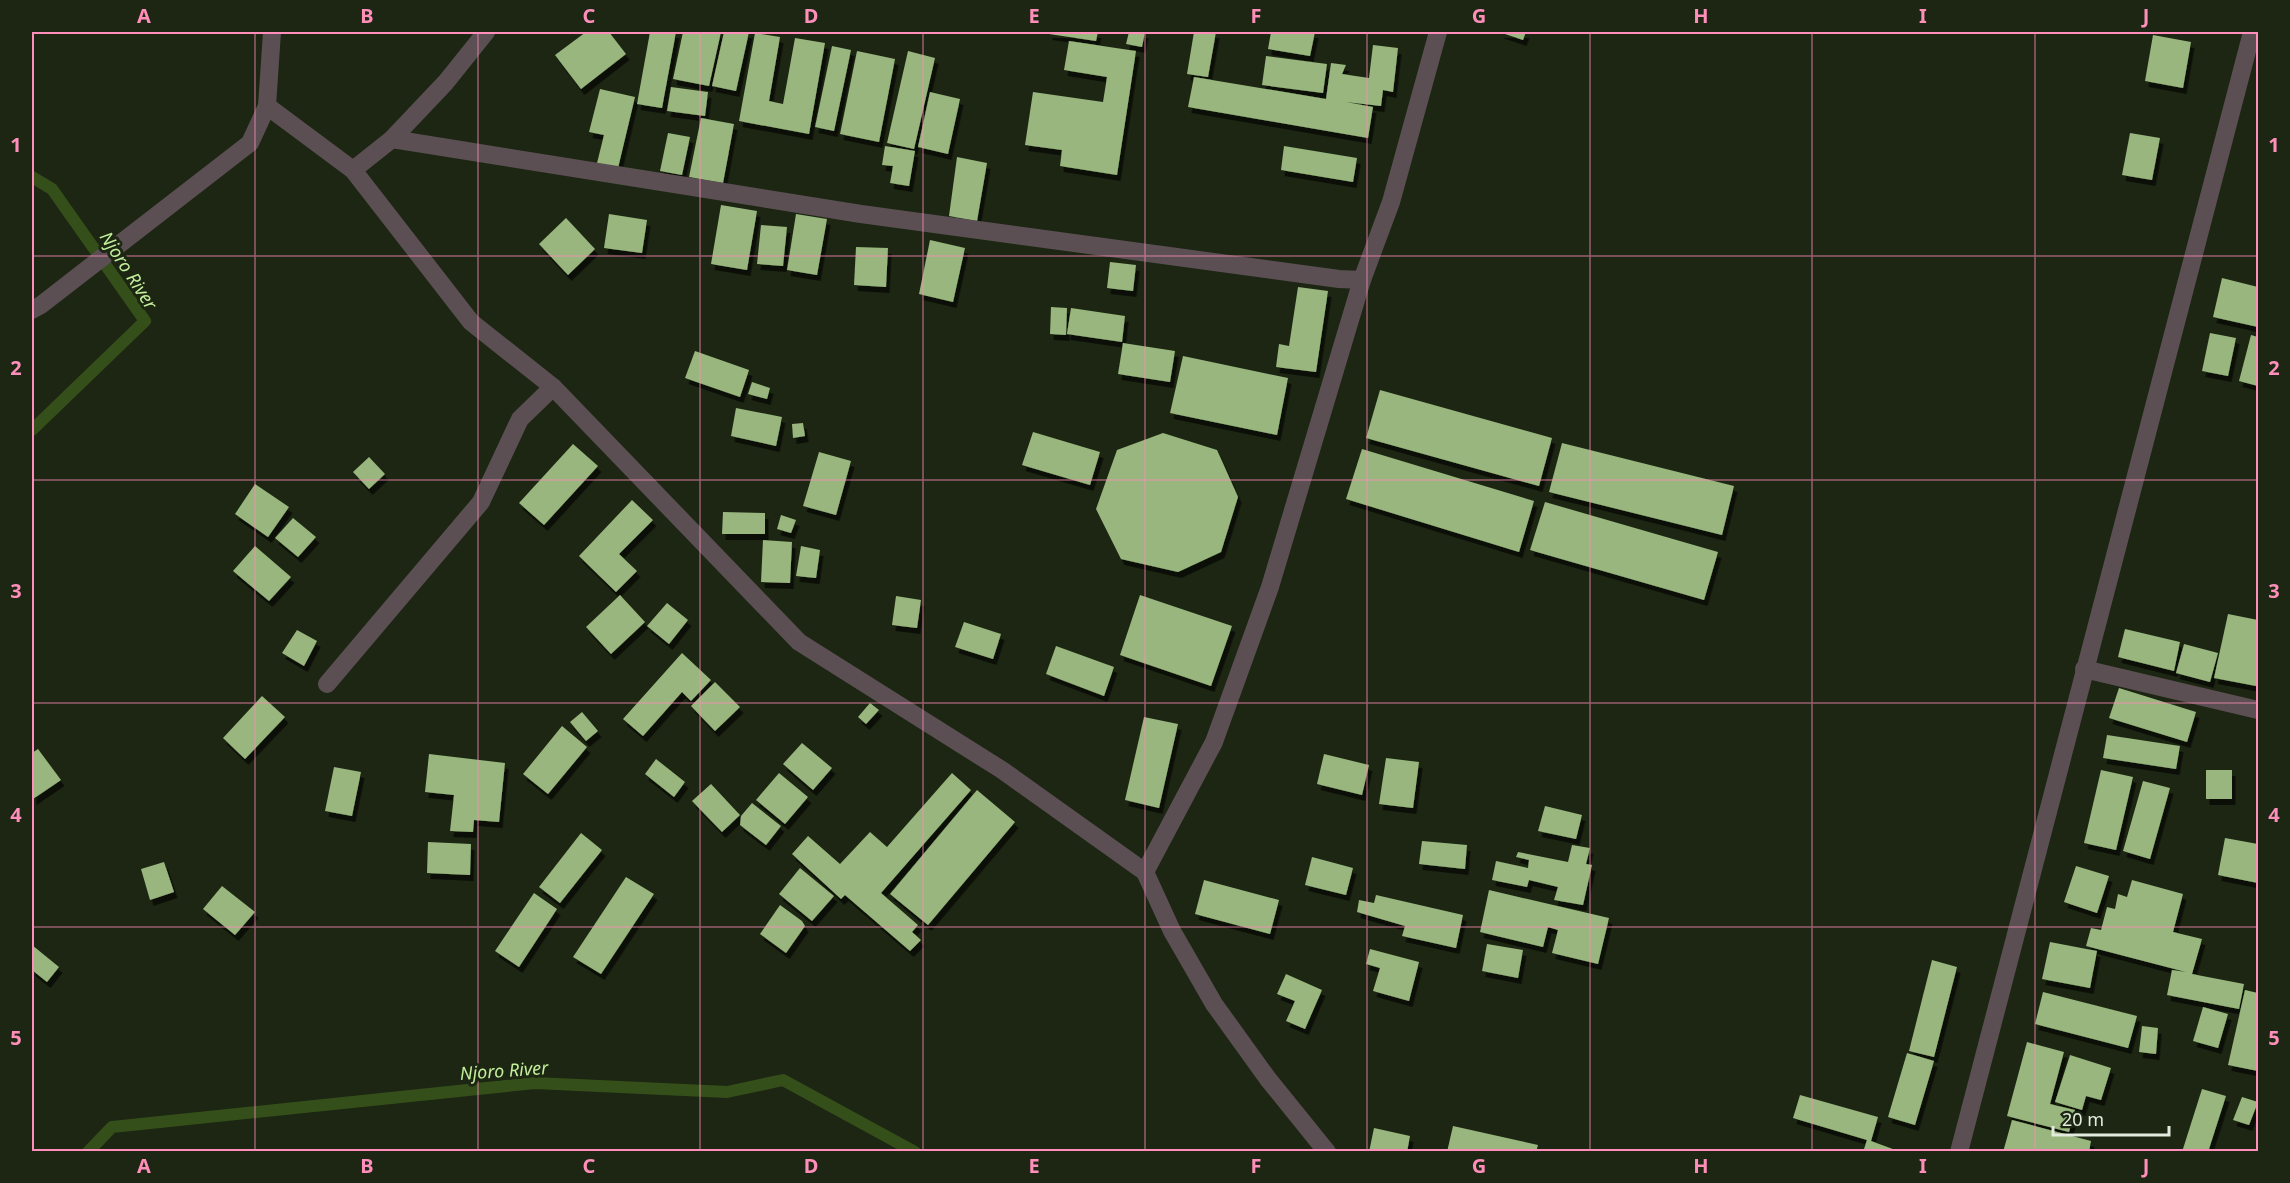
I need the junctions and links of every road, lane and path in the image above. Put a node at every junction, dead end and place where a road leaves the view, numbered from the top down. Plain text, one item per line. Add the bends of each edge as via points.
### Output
1 (272, 32) edge
2 (486, 32) edge
3 (1438, 32) edge
4 (2253, 32) edge
5 (267, 106) junction
6 (392, 139) junction
7 (353, 170) junction
8 (1362, 280) junction
9 (36, 308) edge
10 (553, 387) junction
11 (2084, 669) junction
12 (327, 684) dead end
13 (2259, 710) edge
14 (1145, 872) junction
15 (1327, 1152) edge
16 (1959, 1152) edge

1 - 5 street
2 - 6 street
3 - 8 street via 1391,202
4 - 11 street
5 - 7 street
5 - 9 street via 250,143
6 - 7 street
6 - 8 street via 861,214
7 - 10 street via 471,322
8 - 14 street via 1270,587 1214,742
10 - 12 street via 520,418 481,502
10 - 14 street via 799,642 1002,770
11 - 13 street
11 - 16 street
14 - 15 street via 1172,931 1214,1004

